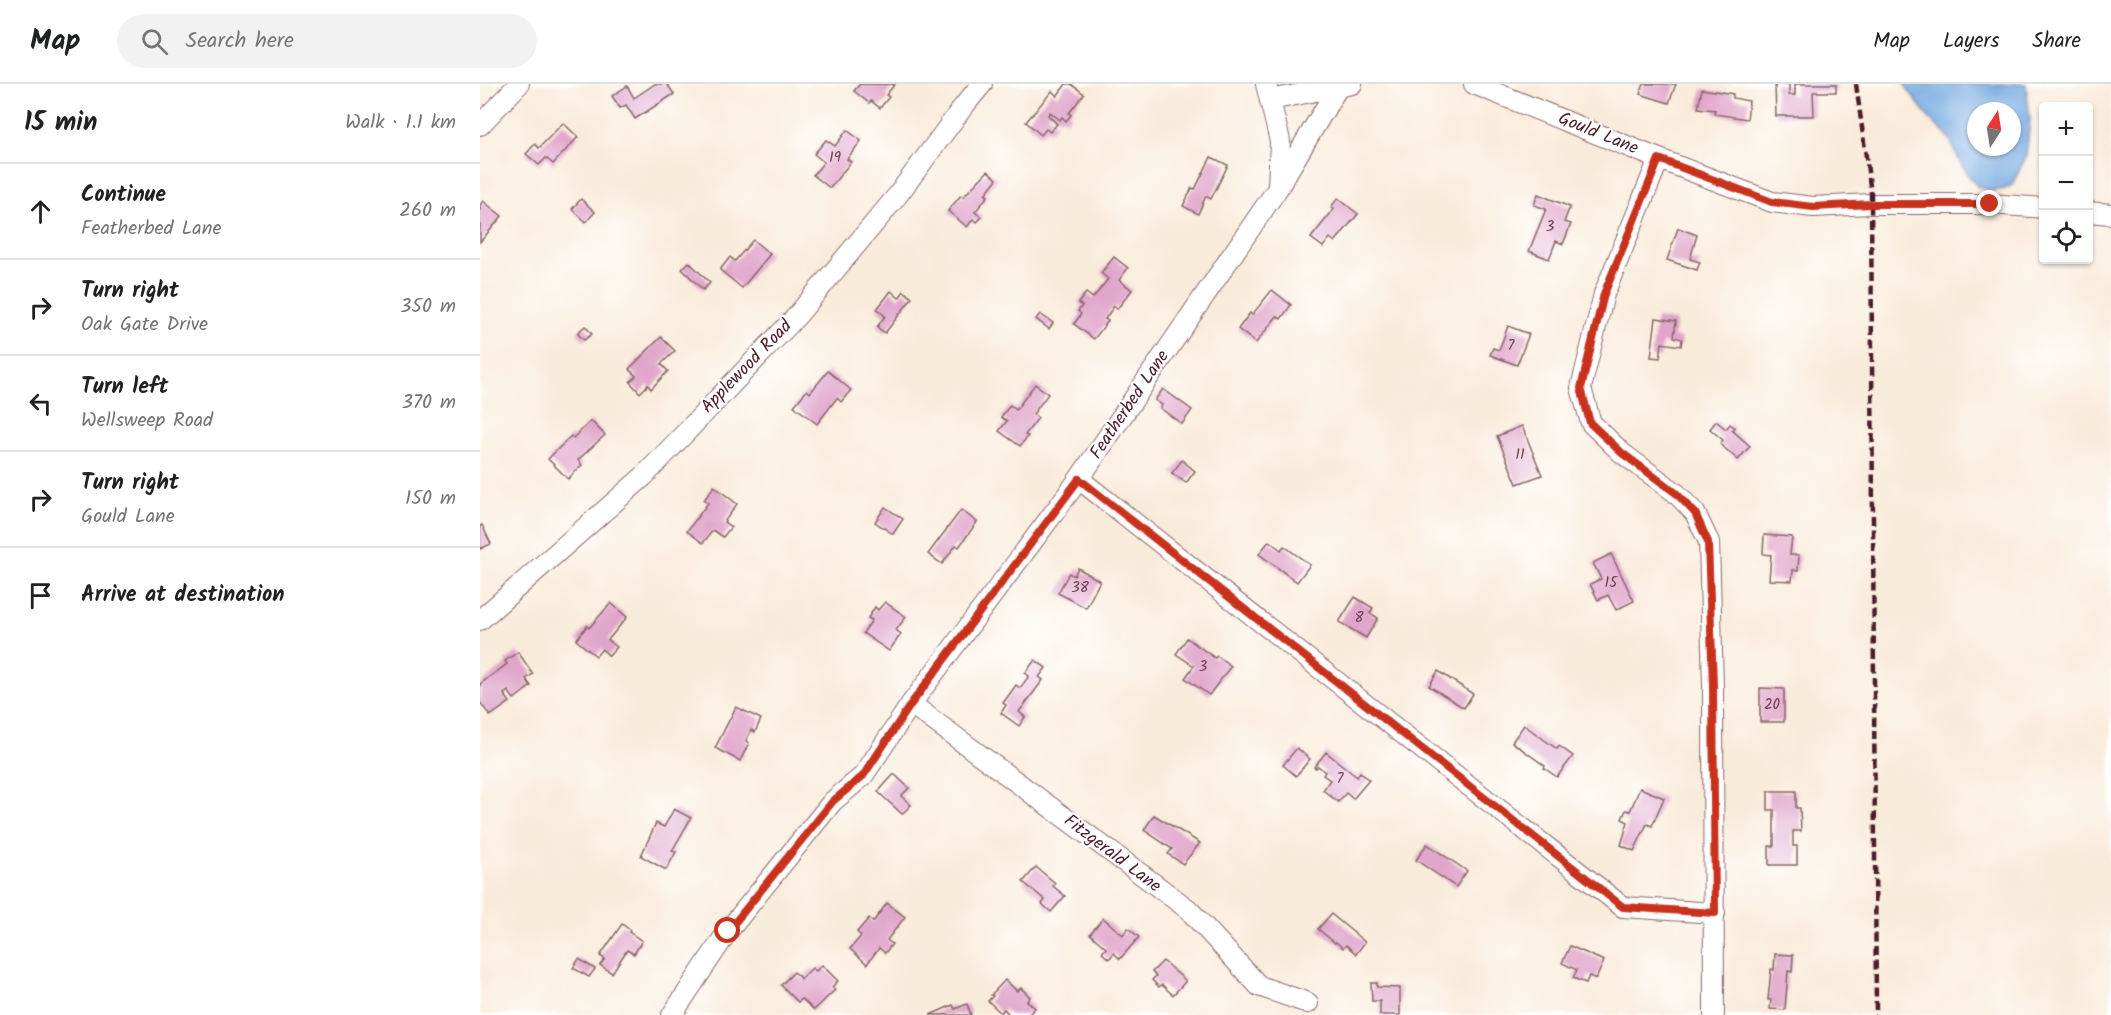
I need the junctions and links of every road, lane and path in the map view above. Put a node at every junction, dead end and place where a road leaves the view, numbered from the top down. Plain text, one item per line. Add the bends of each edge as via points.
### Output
1 (519, 84) edge
2 (982, 84) edge
3 (1474, 84) edge
4 (1345, 85) edge
5 (1268, 92) edge
6 (480, 125) edge
7 (1659, 159) junction
8 (1278, 188) junction
9 (2039, 208) edge
10 (2093, 212) edge
11 (2111, 214) edge
12 (1079, 479) junction
13 (480, 620) edge
14 (911, 704) junction
15 (1715, 913) junction
16 (1308, 1003) dead end
17 (672, 1015) edge
18 (1714, 1015) edge

1 - 6 street
2 - 13 street, Applewood Road via 897,196 795,318 644,476
3 - 7 street, Gould Lane
4 - 5 street
4 - 8 street
5 - 8 street via 1280,141
7 - 9 street, Gould Lane via 1772,202 1813,207 1990,204
7 - 15 street via 1604,294 1581,388 1590,423 1622,453 1676,493 1695,513 1708,542
8 - 12 street, Featherbed Lane
10 - 11 street
12 - 14 street, Featherbed Lane
12 - 15 street via 1623,907
14 - 16 street, Fitzgerald Lane via 1188,909 1259,986
14 - 17 street, Featherbed Lane via 863,776 833,801 728,931
15 - 18 street

